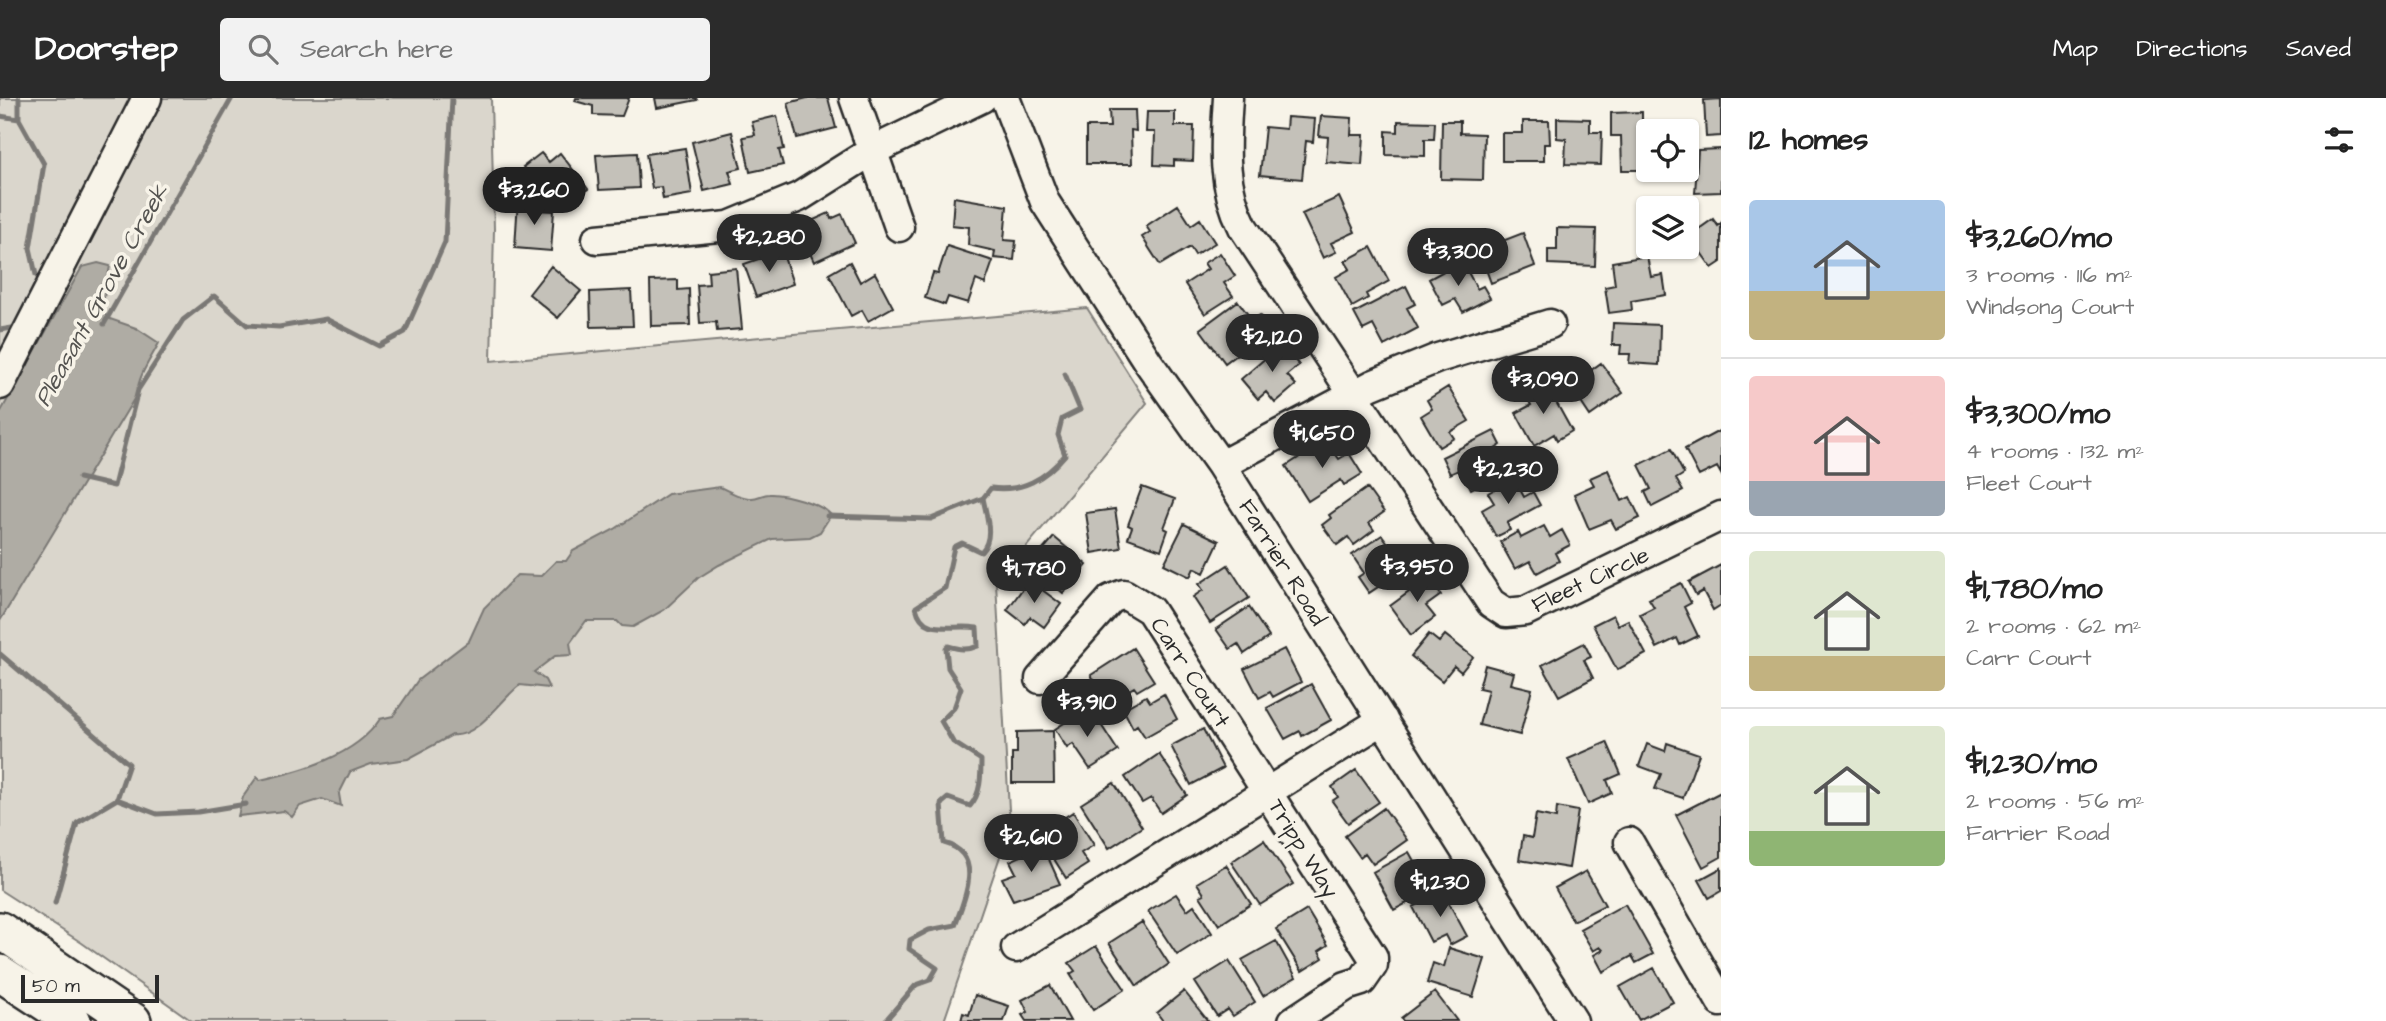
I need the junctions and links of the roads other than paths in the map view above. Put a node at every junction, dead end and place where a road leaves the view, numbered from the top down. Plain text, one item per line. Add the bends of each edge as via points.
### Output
1 (147, 98) edge
2 (854, 98) edge
3 (982, 98) edge
4 (1005, 98) edge
5 (1228, 98) edge
6 (872, 151) junction
7 (899, 227) dead end
8 (597, 239) dead end
9 (1550, 324) dead end
10 (0, 385) edge
11 (1353, 393) junction
12 (1221, 465) junction
13 (1721, 516) edge
14 (1040, 678) dead end
15 (1383, 720) junction
16 (1267, 790) junction
17 (1629, 842) dead end
18 (0, 930) edge
19 (1016, 948) dead end
20 (0, 973) edge
21 (1721, 1002) edge
22 (1721, 1011) edge
23 (73, 1021) edge
24 (133, 1021) edge
25 (1293, 1021) edge
26 (1573, 1021) edge
27 (1705, 1021) edge

1 - 10 street
2 - 6 street
3 - 6 street
4 - 12 street, Farrier Road via 1045,202
5 - 11 street, Fleet Circle via 1225,157 1232,205
6 - 7 street
6 - 8 street via 799,197 729,226
9 - 11 street via 1438,358
11 - 12 street
11 - 13 street, Fleet Circle via 1481,593 1506,613 1527,611
12 - 15 street, Farrier Road
14 - 16 street, Carr Court via 1111,599 1124,594 1139,601 1182,655
15 - 16 street
15 - 26 street, Farrier Road
16 - 19 street
16 - 25 street, Tripp Way via 1373,957 1362,981 1346,986
17 - 21 street
18 - 24 main road
20 - 23 main road
22 - 27 street

